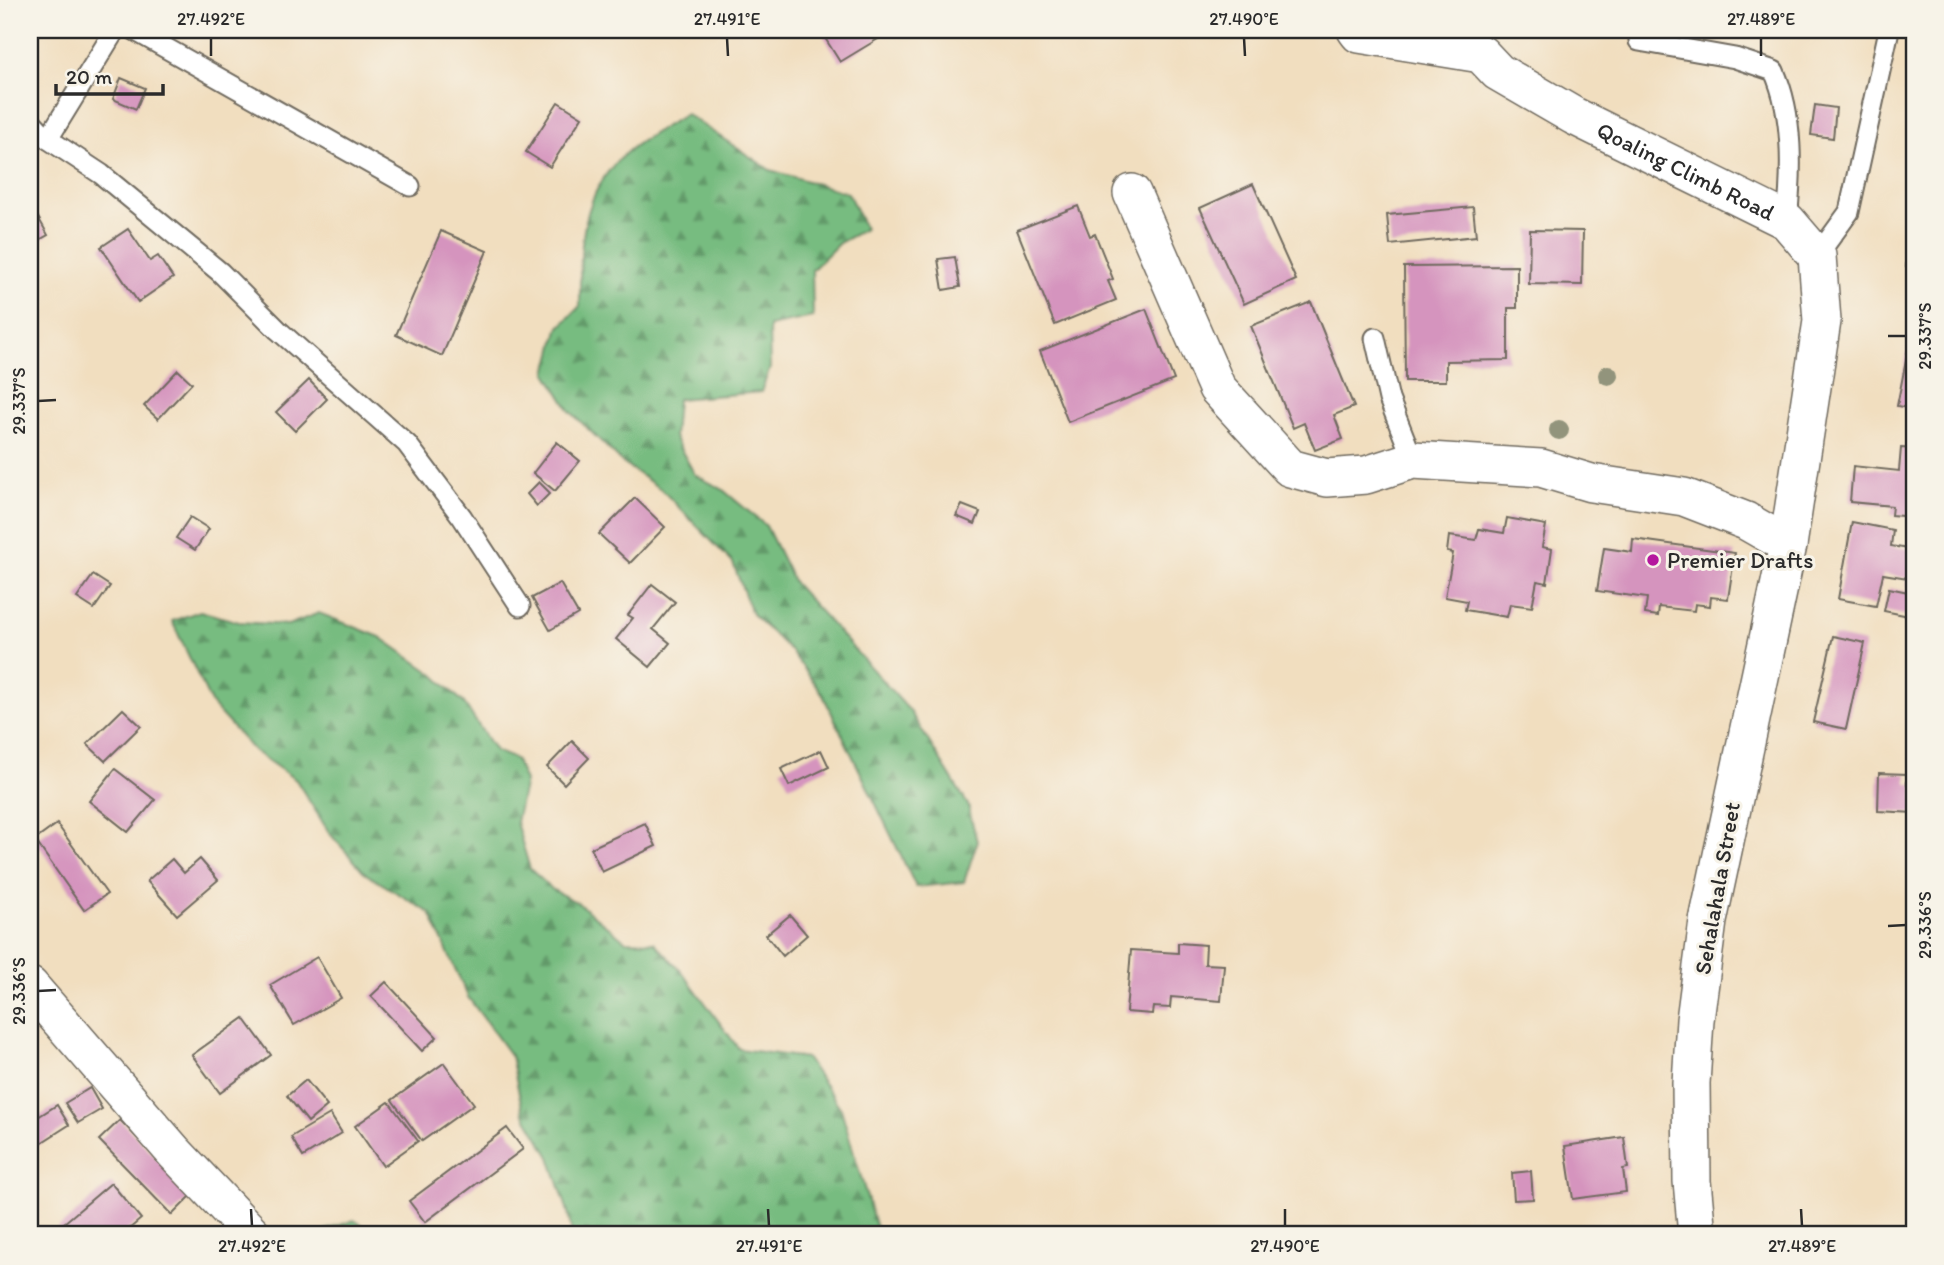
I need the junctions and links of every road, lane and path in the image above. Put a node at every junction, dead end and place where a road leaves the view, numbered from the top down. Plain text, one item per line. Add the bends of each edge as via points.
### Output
1 (115, 30) edge
2 (134, 30) edge
3 (1356, 30) edge
4 (1889, 30) edge
5 (1639, 41) dead end
6 (30, 120) edge
7 (48, 139) junction
8 (410, 186) dead end
9 (1132, 193) dead end
10 (1787, 221) junction
11 (1817, 256) junction
12 (1375, 338) dead end
13 (1413, 460) junction
14 (1787, 545) junction
15 (520, 607) dead end
16 (30, 986) edge
17 (253, 1235) edge
18 (1698, 1235) edge

1 - 7 lane
2 - 8 lane
3 - 10 street, Qoaling Climb Road via 1480,54 1498,72 1574,116
4 - 11 lane via 1849,212
5 - 10 lane via 1735,58 1774,71 1785,97 1791,176
6 - 7 lane
7 - 15 lane via 101,174 220,272 407,444 462,517
9 - 13 street via 1217,388 1290,468 1327,478 1366,475
10 - 11 street, Qoaling Climb Road
11 - 14 street via 1822,321
12 - 13 lane via 1389,399
13 - 14 street via 1542,468 1591,483 1684,498 1746,521
14 - 18 street, Sehalahala Street via 1708,921 1695,1020 1690,1083
16 - 17 street

